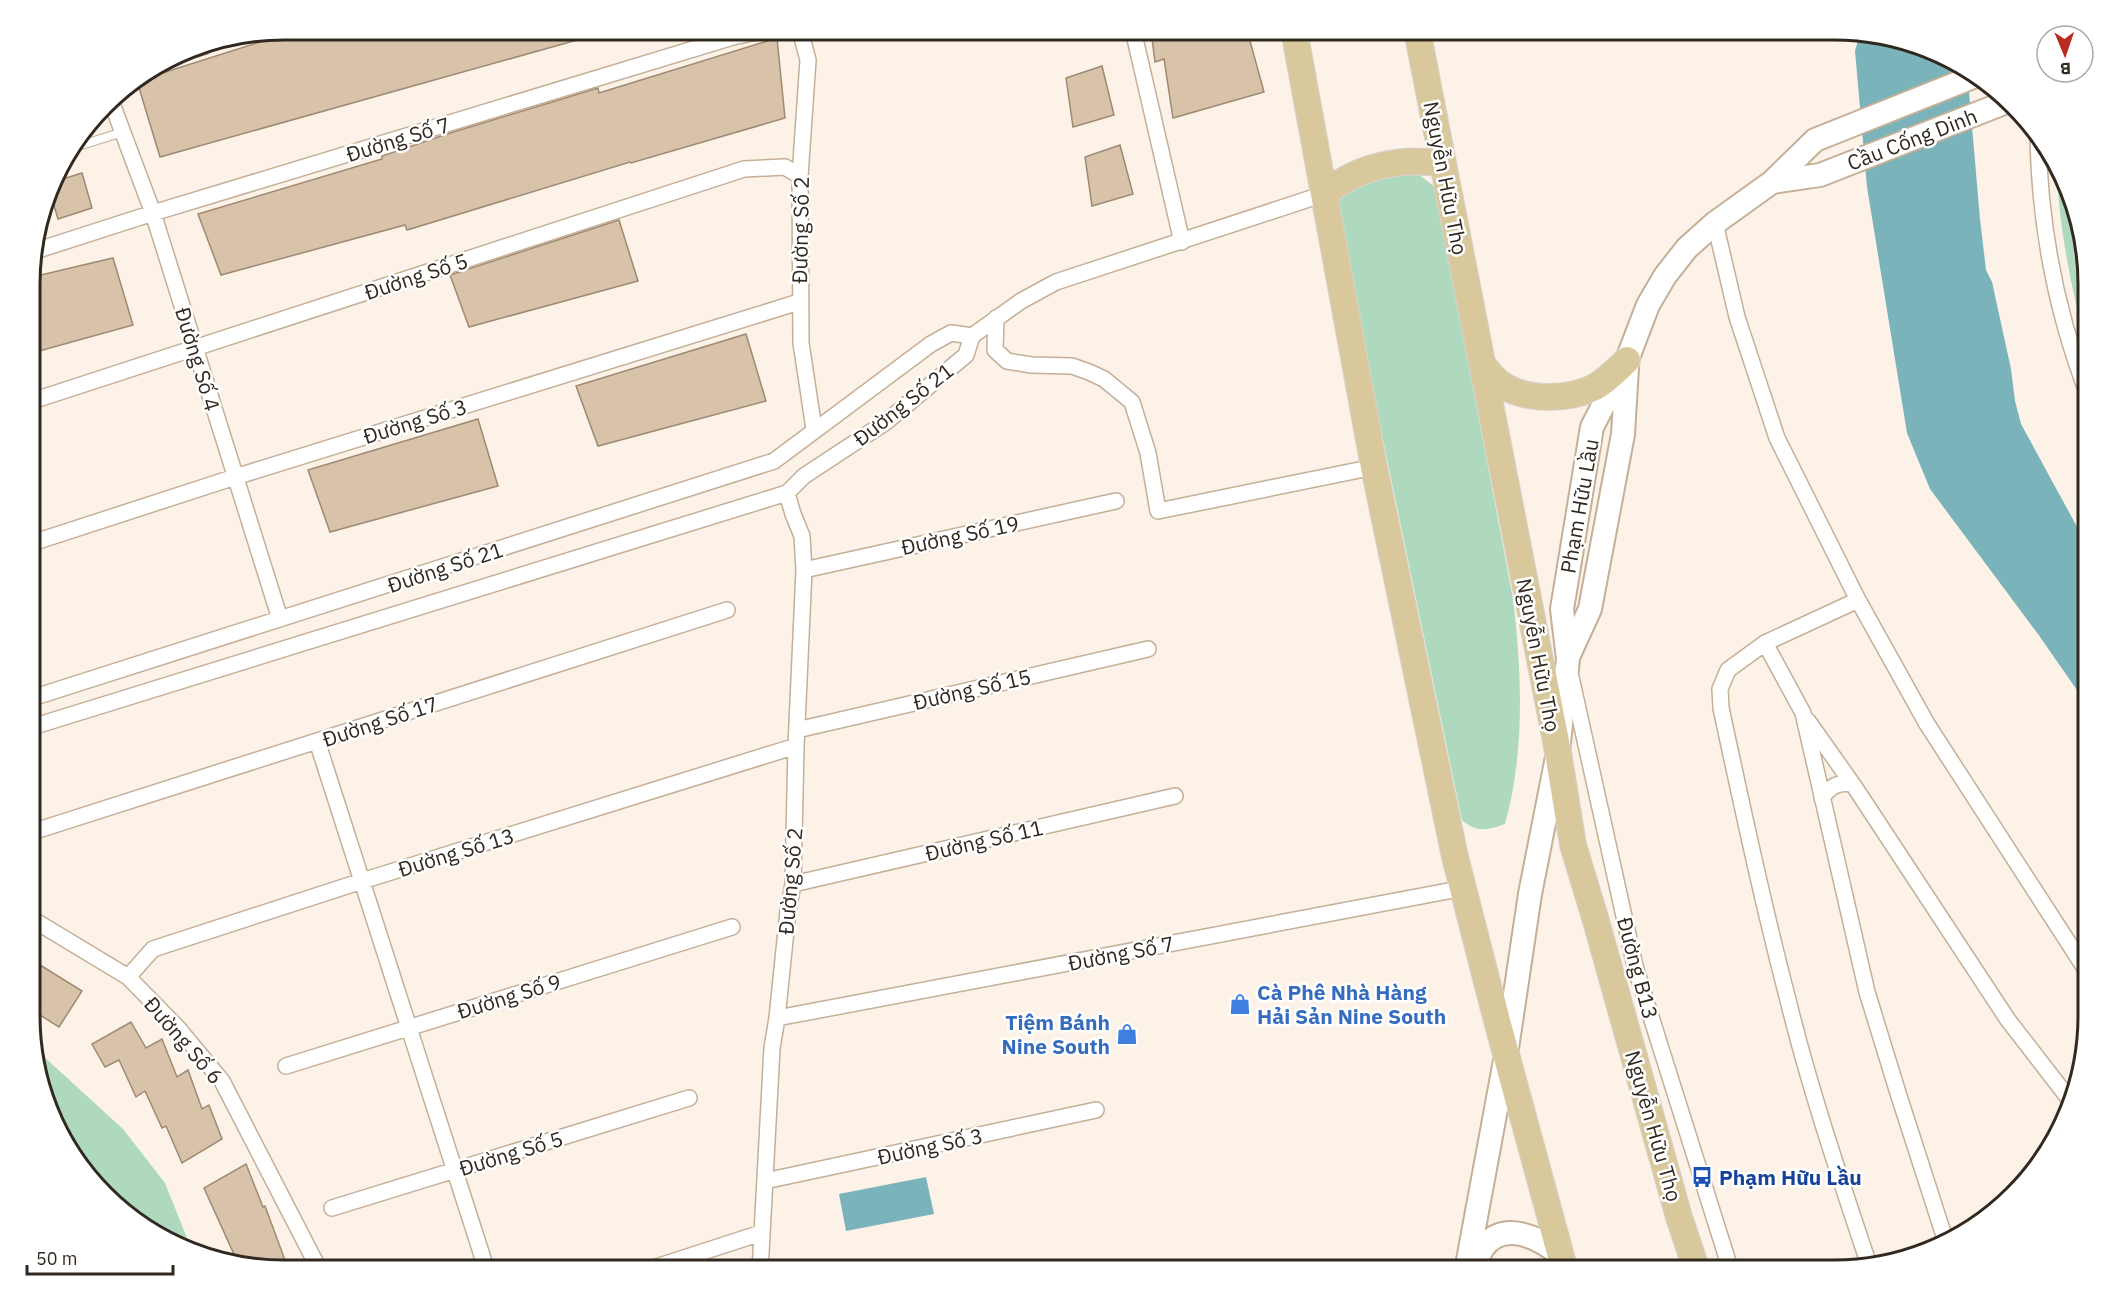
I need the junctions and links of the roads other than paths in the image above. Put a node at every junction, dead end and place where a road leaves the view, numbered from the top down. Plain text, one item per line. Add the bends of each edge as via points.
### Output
1 (723, 40) edge
2 (803, 40) edge
3 (1135, 40) edge
4 (1296, 40) edge
5 (1419, 40) edge
6 (1966, 80) edge
7 (1999, 105) edge
8 (114, 110) edge
9 (123, 132) junction
10 (1815, 140) joint
11 (86, 144) edge
12 (2038, 151) edge
13 (1443, 164) junction
14 (1821, 174) joint
15 (800, 176) junction
16 (1772, 182) junction
17 (1324, 194) junction
18 (153, 213) junction
19 (1714, 223) junction
20 (1182, 242) junction
21 (44, 248) edge
22 (799, 302) junction
23 (996, 318) junction
24 (972, 336) junction
25 (194, 348) junction
26 (1627, 360) junction
27 (1482, 362) junction
28 (2078, 365) edge
29 (40, 398) edge
30 (814, 429) junction
31 (1374, 467) junction
32 (235, 477) junction
33 (787, 493) junction
34 (1116, 501) dead end
35 (40, 540) edge
36 (804, 570) junction
37 (1858, 600) junction
38 (727, 610) dead end
39 (280, 619) junction
40 (1765, 643) junction
41 (1148, 649) dead end
42 (1568, 659) junction
43 (40, 695) edge
44 (1803, 713) junction
45 (40, 725) edge
46 (797, 729) junction
47 (317, 741) junction
48 (796, 746) junction
49 (1558, 752) junction
50 (1852, 784) junction
51 (1175, 796) dead end
52 (1822, 798) junction
53 (40, 829) edge
54 (362, 881) junction
55 (794, 884) junction
56 (1464, 888) junction
57 (40, 924) edge
58 (732, 927) dead end
59 (2078, 958) edge
60 (129, 977) junction
61 (777, 1018) junction
62 (409, 1028) junction
63 (1506, 1055) junction
64 (286, 1066) dead end
65 (2066, 1095) edge
66 (689, 1098) dead end
67 (1096, 1110) dead end
68 (455, 1170) junction
69 (765, 1181) junction
70 (332, 1208) dead end
71 (761, 1233) junction
72 (1944, 1234) edge
73 (1867, 1258) edge
74 (315, 1261) edge
75 (484, 1261) edge
76 (675, 1261) edge
77 (760, 1261) edge
78 (1468, 1261) edge
79 (1477, 1261) edge
80 (1561, 1261) edge
81 (1562, 1261) edge
82 (1694, 1261) edge
83 (1728, 1261) edge

1 - 18 street, Đường Số 7
2 - 15 street, Đường Số 2 via 808,60
3 - 20 street
4 - 17 main road
5 - 13 main road, Nguyễn Hữu Thọ
6 - 10 main road, Cầu Cống Dinh
7 - 14 main road, Cầu Cống Dinh
8 - 9 street, Đường Số 4
9 - 11 lane
9 - 18 street, Đường Số 4
10 - 16 main road, Phạm Hữu Lầu
12 - 28 street via 2048,255
13 - 17 main road via 1401,161 1376,167 1352,176
13 - 27 main road, Nguyễn Hữu Thọ
14 - 16 main road, Phạm Hữu Lầu
15 - 22 street, Đường Số 2
15 - 25 street, Đường Số 5 via 785,167 744,169
16 - 19 main road, Phạm Hữu Lầu
17 - 20 street
17 - 31 main road
18 - 21 street, Đường Số 7
18 - 25 street, Đường Số 4
19 - 26 main road, Phạm Hữu Lầu via 1665,276 1648,305
19 - 37 street via 1737,317 1777,438
20 - 23 street via 1056,282
22 - 30 street, Đường Số 2
22 - 32 street, Đường Số 3
23 - 24 street
23 - 31 street via 995,350 1007,361 1072,366 1104,379 1132,402 1148,453 1158,511
24 - 30 street, Đường Số 21 via 951,333 931,344
24 - 33 street, Đường Số 21 via 966,355 886,422 804,476
25 - 29 street, Đường Số 5
25 - 32 street, Đường Số 4
26 - 27 main road via 1594,387 1579,393 1542,396 1505,387
26 - 42 main road, Phạm Hữu Lầu via 1623,434 1590,609
26 - 42 main road, Phạm Hữu Lầu via 1592,427 1562,609
27 - 49 main road, Nguyễn Hữu Thọ
30 - 39 street, Đường Số 21 via 774,461
31 - 56 main road
32 - 35 street, Đường Số 3
32 - 39 street, Đường Số 4
33 - 36 street, Đường Số 2 via 802,536
33 - 45 street, Đường Số 21
34 - 36 street, Đường Số 19
36 - 46 street, Đường Số 2
37 - 40 street
37 - 59 street via 1927,724
38 - 47 street, Đường Số 17
39 - 43 street, Đường Số 21
40 - 44 street
40 - 73 street via 1728,670 1720,689 1721,708 1788,1002 1829,1147
41 - 46 street, Đường Số 15
42 - 49 main road, Phạm Hữu Lầu
42 - 83 street, Đường B13 via 1635,966
44 - 50 street
44 - 52 street
46 - 48 street, Đường Số 2
47 - 53 street, Đường Số 17
47 - 54 street
48 - 54 street, Đường Số 13
48 - 55 street, Đường Số 2
49 - 63 main road, Phạm Hữu Lầu via 1530,894
49 - 82 main road, Nguyễn Hữu Thọ via 1573,845
50 - 52 street via 1834,785
50 - 65 street via 2008,1020
51 - 55 street, Đường Số 11
52 - 72 street via 1867,992
54 - 60 street, Đường Số 13 via 153,950
54 - 62 street
55 - 61 street, Đường Số 2
56 - 61 street, Đường Số 7
56 - 63 main road
57 - 60 street, Đường Số 6
58 - 62 street, Đường Số 9
60 - 74 street, Đường Số 6 via 222,1081
61 - 69 street, Đường Số 2
62 - 64 street, Đường Số 9
62 - 68 street
63 - 78 main road, Phạm Hữu Lầu
63 - 81 main road
66 - 68 street, Đường Số 5
67 - 69 street, Đường Số 3
68 - 70 street, Đường Số 5
68 - 75 street
69 - 71 street, Đường Số 2
71 - 76 street
71 - 77 street, Đường Số 2
79 - 80 main road via 1484,1246 1501,1234 1522,1233 1543,1241

